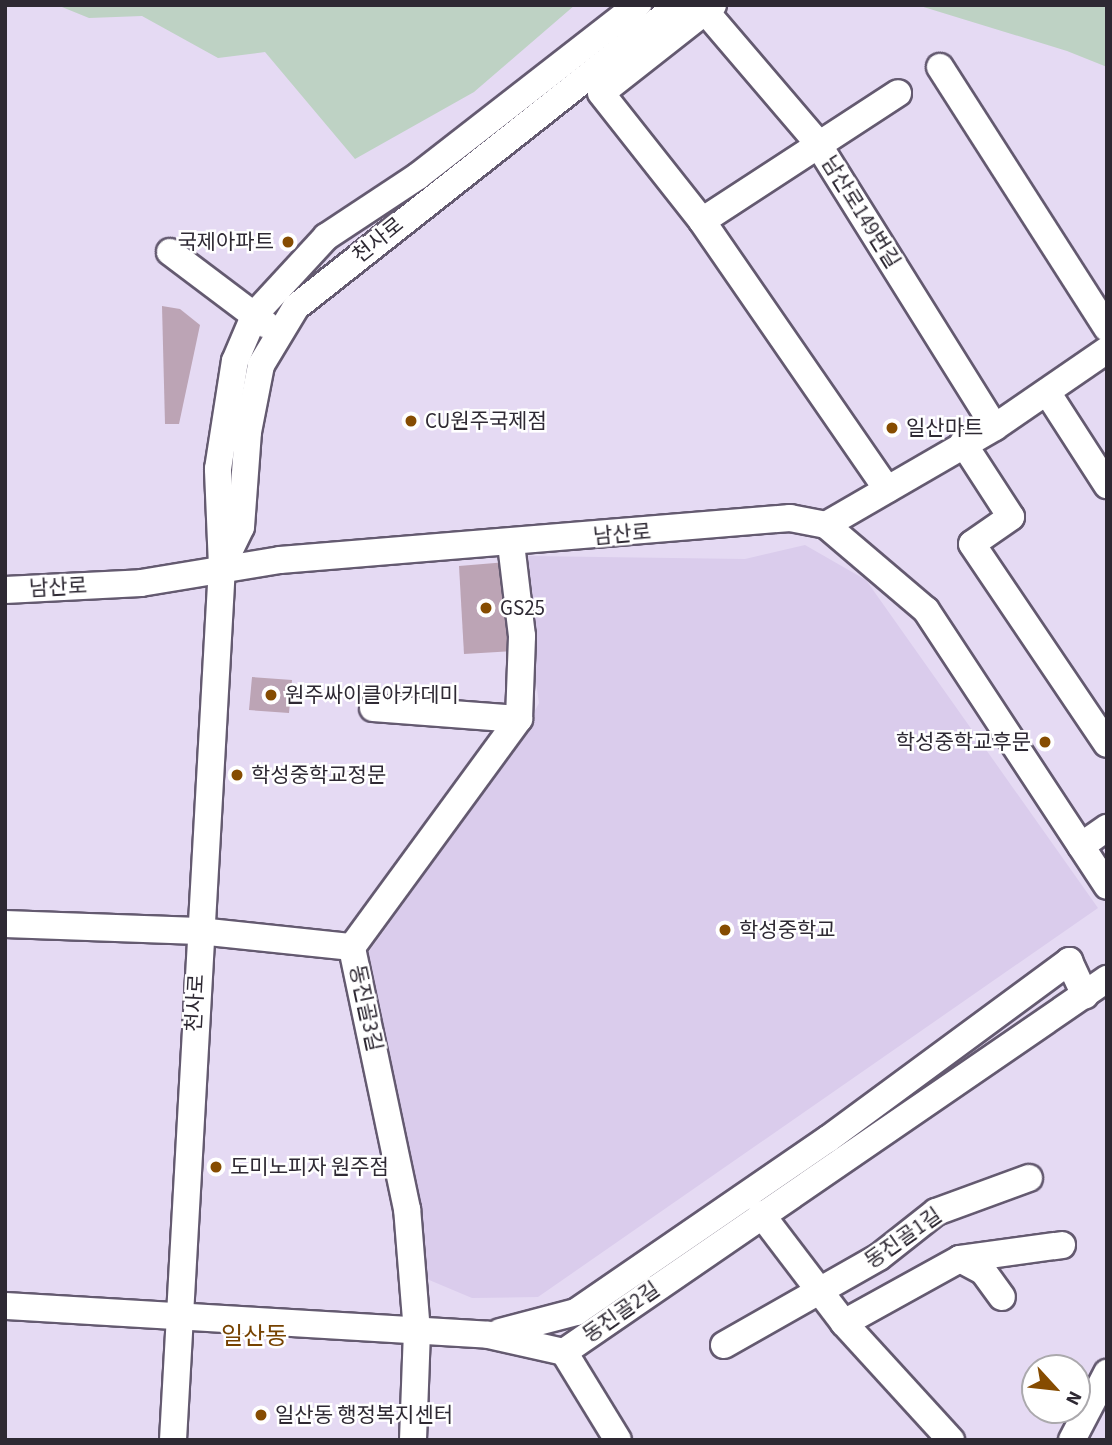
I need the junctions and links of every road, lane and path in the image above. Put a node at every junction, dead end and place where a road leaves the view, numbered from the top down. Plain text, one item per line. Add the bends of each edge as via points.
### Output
1 (638, 5) edge
2 (678, 5) edge
3 (710, 9) edge
4 (940, 66) dead end
5 (898, 93) dead end
6 (816, 141) junction
7 (702, 221) junction
8 (170, 252) dead end
9 (254, 314) junction
10 (1107, 328) edge
11 (276, 334) junction
12 (1107, 350) edge
13 (1047, 392) junction
14 (995, 426) junction
15 (963, 443) junction
16 (1107, 485) edge
17 (887, 489) junction
18 (826, 524) junction
19 (510, 544) junction
20 (222, 566) junction
21 (5, 590) edge
22 (373, 708) dead end
23 (519, 719) junction
24 (1107, 744) edge
25 (1107, 828) edge
26 (1081, 846) junction
27 (1107, 886) edge
28 (5, 924) edge
29 (199, 931) junction
30 (352, 947) junction
31 (1107, 979) edge
32 (1085, 995) junction
33 (1029, 1178) dead end
34 (761, 1214) junction
35 (1062, 1245) dead end
36 (960, 1259) junction
37 (820, 1292) junction
38 (1002, 1297) dead end
39 (5, 1306) edge
40 (180, 1315) junction
41 (844, 1323) junction
42 (417, 1332) junction
43 (488, 1335) junction
44 (724, 1345) dead end
45 (564, 1352) junction
46 (1107, 1373) edge
47 (173, 1440) edge
48 (413, 1440) edge
49 (618, 1440) edge
50 (951, 1440) edge
51 (1072, 1440) edge

1 - 9 street, 천사로 via 418,176 327,237
2 - 11 street, 천사로 via 355,258 296,307
3 - 6 street, 남산로149번길
3 - 7 street via 601,93
4 - 10 street
5 - 6 street
6 - 7 street
6 - 14 street, 남산로149번길
7 - 17 street
8 - 9 street
9 - 11 street
9 - 20 street, 천사로 via 235,360 223,420 217,530
11 - 20 street, 천사로 via 253,401 242,527
12 - 13 street
13 - 14 street
13 - 16 street
14 - 15 street
15 - 17 street
15 - 24 street via 1011,517 972,544
17 - 18 street
18 - 19 street, 남산로 via 790,518
18 - 26 street via 926,610
19 - 20 street, 남산로
19 - 23 street via 522,636
20 - 21 street, 남산로 via 141,583
20 - 29 street, 천사로
22 - 23 street
23 - 30 street, 동진골3길
25 - 26 street
26 - 27 street
28 - 29 street
29 - 30 street
29 - 40 street, 천사로
30 - 42 street, 동진골3길 via 407,1209
31 - 32 street, 동진골2길
32 - 34 street, 동진골2길
32 - 43 street via 1069,961 828,1139 576,1312
33 - 37 street, 동진골1길 via 936,1212 879,1257
34 - 37 street
34 - 45 street, 동진골2길
35 - 36 street, 동진골1길
36 - 38 street via 983,1271
36 - 41 street, 동진골1길
37 - 41 street
37 - 44 street, 동진골1길
39 - 40 street, 동진골2길
40 - 42 street, 동진골2길
40 - 47 street, 천사로
41 - 50 street
42 - 43 street, 동진골2길
42 - 48 street, 동진골3길
43 - 45 street, 동진골2길
45 - 49 street
46 - 51 street

